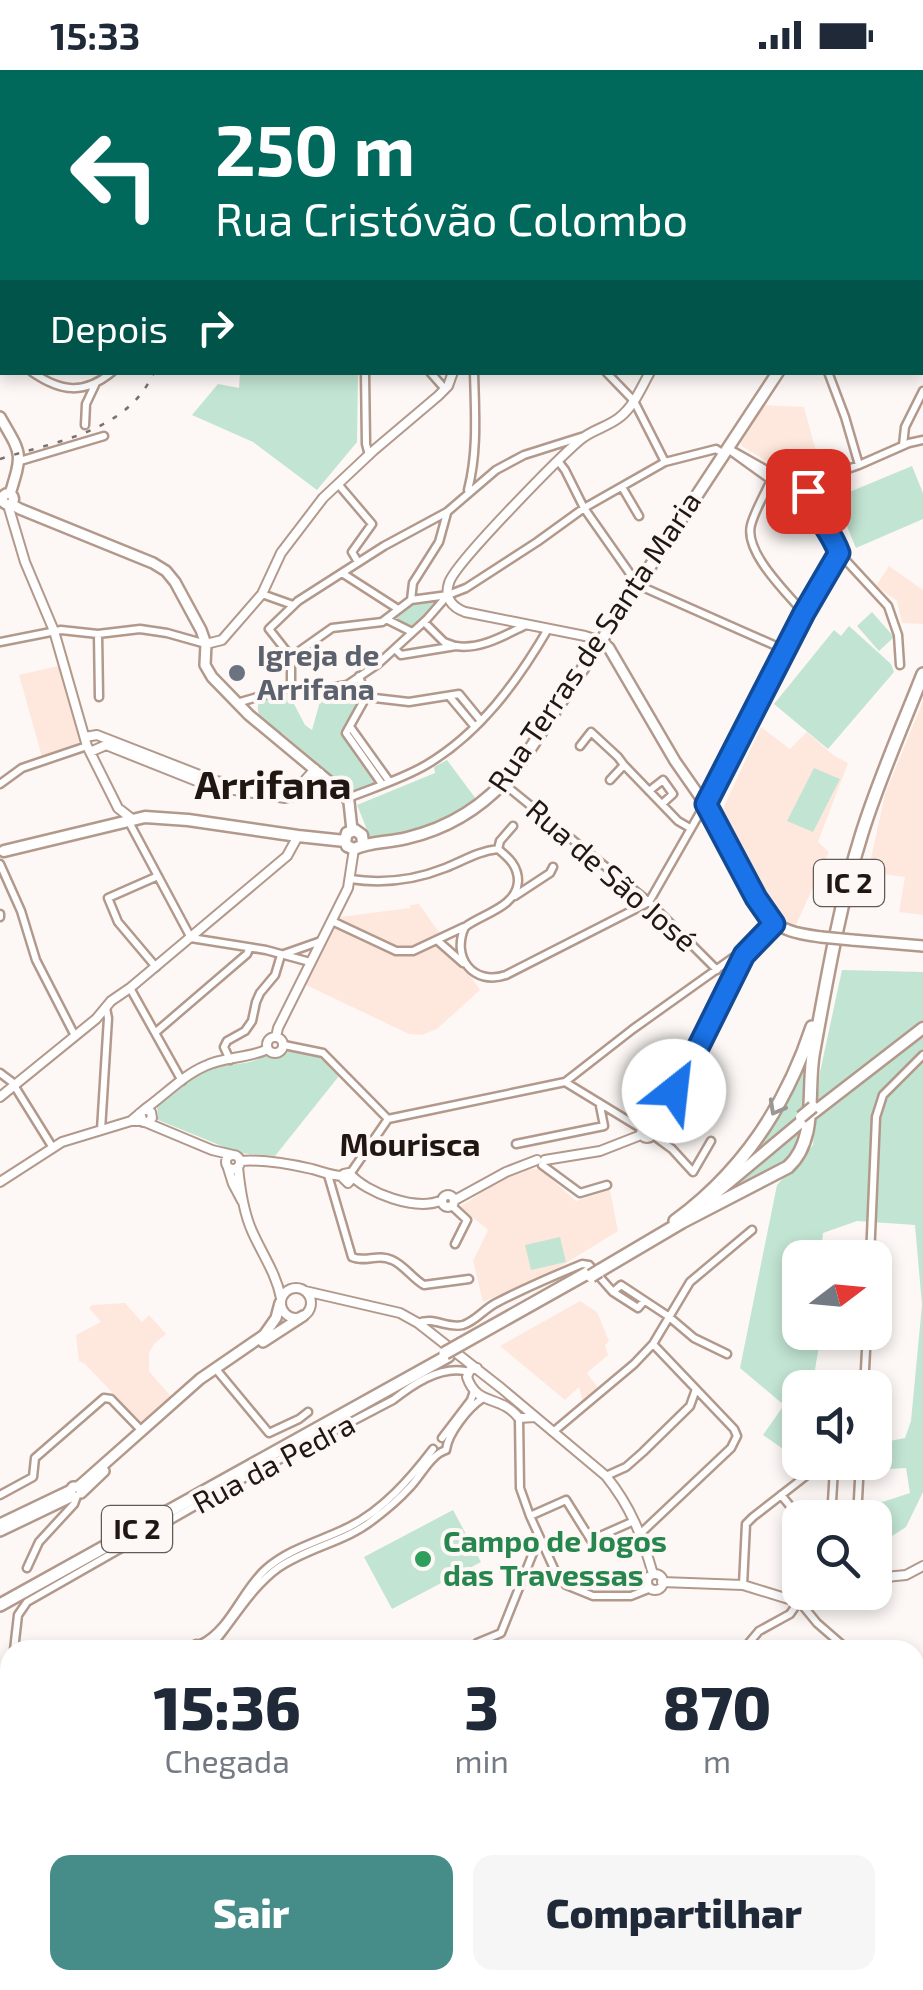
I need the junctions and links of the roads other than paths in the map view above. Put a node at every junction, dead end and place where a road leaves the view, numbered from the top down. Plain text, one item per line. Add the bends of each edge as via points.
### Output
1 (36, 375) edge
2 (108, 375) edge
3 (365, 375) edge
4 (433, 375) edge
5 (452, 375) edge
6 (474, 375) edge
7 (609, 375) edge
8 (648, 375) edge
9 (776, 375) edge
10 (829, 375) edge
11 (95, 384) junction
12 (445, 389) junction
13 (923, 391) edge
14 (634, 401) junction
15 (0, 417) edge
16 (85, 425) dead end
17 (104, 436) dead end
18 (582, 437) junction
19 (923, 440) edge
20 (904, 445) junction
21 (726, 452) junction
22 (368, 455) junction
23 (20, 461) junction
24 (558, 461) junction
25 (665, 462) junction
26 (858, 465) junction
27 (771, 480) junction
28 (794, 481) junction
29 (807, 483) junction
30 (338, 484) junction
31 (622, 486) junction
32 (791, 490) junction
33 (467, 494) junction
34 (803, 495) junction
35 (6, 501) edge
36 (584, 508) junction
37 (447, 512) junction
38 (639, 516) dead end
39 (839, 553) junction
40 (358, 562) junction
41 (342, 573) junction
42 (638, 585) junction
43 (262, 594) junction
44 (448, 595) junction
45 (411, 600) junction
46 (293, 605) junction
47 (398, 610) junction
48 (804, 613) junction
49 (386, 619) junction
50 (424, 622) junction
51 (527, 625) junction
52 (548, 629) junction
53 (54, 631) junction
54 (412, 632) junction
55 (98, 634) junction
56 (601, 641) junction
57 (0, 642) edge
58 (206, 644) junction
59 (456, 646) junction
60 (396, 650) dead end
61 (786, 650) junction
62 (291, 656) junction
63 (900, 665) dead end
64 (923, 666) edge
65 (923, 674) edge
66 (359, 676) junction
67 (291, 687) junction
68 (258, 696) junction
69 (99, 697) dead end
70 (366, 697) junction
71 (237, 704) junction
72 (249, 714) junction
73 (478, 724) junction
74 (88, 745) junction
75 (580, 746) dead end
76 (624, 766) junction
77 (318, 771) junction
78 (610, 780) dead end
79 (386, 782) junction
80 (0, 784) edge
81 (504, 784) junction
82 (649, 791) junction
83 (348, 798) junction
84 (662, 804) junction
85 (706, 804) junction
86 (125, 821) junction
87 (513, 826) dead end
88 (690, 828) junction
89 (352, 830) joint
90 (298, 836) junction
91 (354, 844) junction
92 (498, 849) junction
93 (1, 855) edge
94 (553, 867) dead end
95 (158, 876) junction
96 (350, 879) junction
97 (510, 900) junction
98 (649, 902) junction
99 (332, 921) junction
100 (774, 924) junction
101 (466, 926) junction
102 (191, 938) junction
103 (321, 941) junction
104 (438, 941) junction
105 (460, 946) junction
106 (923, 946) edge
107 (249, 949) junction
108 (298, 949) junction
109 (281, 955) junction
110 (744, 955) junction
111 (312, 958) junction
112 (156, 967) junction
113 (468, 967) junction
114 (718, 970) junction
115 (130, 988) junction
116 (106, 1008) junction
117 (923, 1025) edge
118 (73, 1032) junction
119 (156, 1032) junction
120 (276, 1037) junction
121 (284, 1045) junction
122 (268, 1048) junction
123 (923, 1055) edge
124 (230, 1060) junction
125 (0, 1073) edge
126 (182, 1081) junction
127 (566, 1082) junction
128 (12, 1084) junction
129 (0, 1095) edge
130 (600, 1104) junction
131 (145, 1115) junction
132 (388, 1119) junction
133 (801, 1120) junction
134 (101, 1130) junction
135 (641, 1132) junction
136 (652, 1132) junction
137 (711, 1141) dead end
138 (516, 1144) dead end
139 (53, 1148) junction
140 (212, 1150) junction
141 (237, 1161) junction
142 (541, 1162) junction
143 (227, 1165) junction
144 (343, 1177) junction
145 (0, 1183) edge
146 (607, 1185) dead end
147 (1, 1193) edge
148 (707, 1194) junction
149 (242, 1201) junction
150 (448, 1203) junction
151 (682, 1222) junction
152 (752, 1230) dead end
153 (871, 1240) edge
154 (455, 1244) dead end
155 (594, 1272) junction
156 (275, 1273) junction
157 (469, 1279) dead end
158 (295, 1288) junction
159 (305, 1291) junction
160 (333, 1297) junction
161 (281, 1300) junction
162 (306, 1314) junction
163 (668, 1316) junction
164 (418, 1322) junction
165 (653, 1344) junction
166 (455, 1351) junction
167 (727, 1354) dead end
168 (477, 1368) junction
169 (217, 1370) junction
170 (466, 1374) junction
171 (502, 1388) junction
172 (696, 1389) junction
173 (474, 1390) junction
174 (484, 1398) junction
175 (706, 1400) junction
176 (496, 1401) junction
177 (690, 1406) junction
178 (308, 1412) dead end
179 (519, 1418) junction
180 (534, 1418) junction
181 (141, 1430) junction
182 (552, 1433) junction
183 (444, 1440) junction
184 (436, 1451) junction
185 (626, 1467) junction
186 (606, 1476) junction
187 (801, 1480) edge
188 (616, 1488) junction
189 (76, 1492) junction
190 (0, 1495) edge
191 (781, 1495) junction
192 (785, 1500) edge
193 (530, 1516) junction
194 (634, 1521) junction
195 (0, 1528) edge
196 (641, 1533) junction
197 (540, 1537) junction
198 (923, 1566) edge
199 (27, 1568) dead end
200 (653, 1574) junction
201 (892, 1576) edge
202 (662, 1582) junction
203 (743, 1585) junction
204 (650, 1588) junction
205 (782, 1596) edge
206 (0, 1602) edge
207 (793, 1610) edge
208 (806, 1610) edge
209 (15, 1640) edge
210 (215, 1640) edge
211 (484, 1640) edge
212 (751, 1640) edge
213 (836, 1640) edge

1 - 11 street via 52,386
2 - 11 street
3 - 22 street
4 - 12 street
5 - 12 street
6 - 33 street via 476,435
7 - 14 street
8 - 14 street
9 - 21 main road, Rua Terras de Santa Maria
10 - 26 street
11 - 16 street
12 - 22 street
13 - 20 street via 905,427
14 - 18 street via 618,420
14 - 25 street
15 - 23 main road
17 - 23 street
18 - 24 street
18 - 33 street via 510,461
19 - 20 street
20 - 26 street
21 - 25 street
21 - 27 street
21 - 28 street
21 - 42 main road, Rua Terras de Santa Maria
22 - 30 street
23 - 35 main road
24 - 36 street
24 - 44 street via 453,574
25 - 31 street
26 - 29 street
27 - 32 street
27 - 48 street via 750,526 752,544
28 - 29 street
28 - 32 street
29 - 34 street
30 - 40 street via 372,524 352,552
30 - 43 street via 301,524
31 - 36 street
31 - 38 street
32 - 34 street
33 - 37 street
34 - 39 street
35 - 53 street
35 - 58 main road via 166,571
36 - 42 street
36 - 44 street
37 - 40 street
37 - 45 street
39 - 48 street
39 - 63 street via 888,606
40 - 41 street
41 - 46 street
41 - 47 street
42 - 56 main road, Rua Terras de Santa Maria
42 - 61 street
43 - 46 street
43 - 58 street via 218,642
44 - 45 street
44 - 50 street
44 - 51 street via 465,612
45 - 47 street
46 - 62 street via 268,629
47 - 49 street
48 - 61 street
49 - 54 street
49 - 62 street via 332,628
50 - 54 street
50 - 59 street
51 - 52 street
51 - 59 street
52 - 56 street
52 - 73 street via 515,683
53 - 55 street
53 - 57 street
53 - 74 street
54 - 66 street
55 - 58 street via 140,629
55 - 69 street
56 - 81 main road, Rua Terras de Santa Maria
56 - 85 main road
58 - 71 main road via 206,670
59 - 60 street via 401,656
61 - 85 street
62 - 67 street
64 -> 148 highway, IC 2 via 859,832 795,1072 758,1139
65 - 151 highway, IC 2 via 852,870 810,1067 803,1148 788,1167
66 - 67 street via 322,689
66 - 70 street
67 - 68 street
68 - 71 street
68 - 72 street
70 - 73 street via 409,702 449,696
70 - 79 street via 348,730
71 - 72 main road
72 - 77 main road
73 - 79 street via 424,766
74 - 77 street via 106,745 209,786 285,798 299,794
74 - 77 street via 96,735 210,780 282,791
74 - 80 street via 22,768
74 - 86 street
75 - 76 street via 591,732
76 - 78 street
76 - 82 street
77 - 83 main road
79 - 83 street
81 - 91 main road, Rua Terras de Santa Maria via 441,828
81 - 98 street, Rua de São José
82 - 84 street
82 - 84 street via 663,780 673,794
83 - 89 main road
84 - 88 street
85 - 88 street
85 - 100 main road
86 - 90 main road, Rua Terras de Santa Maria via 164,817
86 - 93 main road, Rua Terras de Santa Maria
86 - 95 street
87 - 92 street
88 - 98 street
89 - 91 main road via 360,832
90 - 91 main road, Rua Terras de Santa Maria
90 - 102 street via 287,856
91 - 96 street
92 - 96 street via 414,878
92 - 97 street via 516,866
93 - 118 street via 36,960
94 - 97 street
95 - 102 street
95 - 112 street via 108,898 118,922
96 - 99 street
97 - 101 street
98 - 113 street via 493,980
98 - 114 street, Rua de São José
99 - 103 street
99 - 104 street via 396,951
100 - 106 main road, bridge via 794,933
100 - 110 street
101 - 104 street
101 - 105 street
102 - 107 street
102 - 112 street
103 - 108 street
103 - 111 street
104 - 105 street
104 - 113 street
105 - 113 street
107 - 109 street
107 - 119 street
108 - 109 street
108 - 111 street
109 - 111 street
109 - 124 street via 252,1022 224,1046
110 - 114 street
110 - 136 street
111 - 120 street
112 - 115 street
114 - 127 street
115 - 116 street
115 - 119 street
116 - 118 street
116 - 128 street
116 - 134 street
117 - 133 main road, bridge
118 - 128 street
119 - 126 street
120 - 121 street
120 - 122 street
121 - 122 street via 277,1053
121 - 132 street via 323,1053
122 - 124 street
123 - 153 street via 883,1095 876,1116
124 - 126 street via 202,1066
125 - 128 street
126 - 131 street
127 - 130 street
127 - 132 street
128 - 129 street
128 - 139 street
130 - 135 street
130 - 138 street via 604,1126
131 - 134 street
131 - 140 street
132 - 144 street
133 - 148 main road
133 - 151 main road
134 - 139 street
135 - 136 street via 646,1126
135 - 142 street via 600,1151
136 - 137 street via 693,1172
139 - 145 street
140 - 141 street
140 - 143 street
141 - 143 street via 234,1170
141 - 144 street
141 - 149 street
142 - 146 street via 580,1193
142 - 150 street
143 - 149 street
144 - 150 street via 408,1203
144 - 157 street via 332,1187 356,1259 396,1261 424,1284
145 - 147 street
148 - 155 highway, IC 2
149 - 156 street
150 - 154 street via 467,1220
151 - 155 highway, IC 2
152 - 163 street via 690,1282
155 - 166 highway, IC 2
156 - 158 street
156 - 161 street
158 - 159 street
158 - 161 street
159 - 160 street
159 - 162 street
160 - 162 street
160 - 164 street
161 - 162 street via 288,1316
161 - 169 main road via 264,1335
162 - 169 main road
163 - 164 street via 621,1286 613,1292 582,1264 491,1305 466,1324
163 - 165 street
163 - 167 street
164 - 166 street
165 - 172 street
165 - 182 street
166 - 168 street
166 - 170 street
166 - 206 highway, IC 2
168 - 170 street
168 - 171 street
169 - 178 street via 269,1432
169 - 181 main road
169 - 189 main road
170 - 173 street
170 - 209 street, Rua da Pedra via 444,1372 410,1387 26,1602
171 - 176 street
171 - 180 street
172 - 175 street
172 - 177 street
173 - 174 street
173 - 183 street
174 - 176 street
174 - 183 street
175 - 177 street
175 - 196 street via 734,1429 731,1448
176 - 179 street
177 - 185 street
179 - 180 street
179 - 193 street via 520,1488
180 - 182 street
181 - 189 main road
181 - 190 street via 112,1398 104,1398 35,1458 33,1477
182 - 186 street
183 - 184 street via 446,1449
183 - 184 street via 434,1440
184 - 210 street via 410,1488 366,1525 270,1575
185 - 186 street
185 - 188 street
186 - 188 street
187 - 191 street
188 - 194 street
189 - 195 main road
189 - 199 street
191 - 192 street
191 - 203 street via 746,1524
193 - 194 street via 566,1500 591,1540
193 - 197 street
194 - 196 street
196 - 200 street
197 - 204 street via 566,1586 619,1598
197 - 211 street via 501,1632
198 - 201 street
200 - 202 street
200 - 204 street
202 - 203 street
202 - 204 street
203 - 205 street
207 - 212 street
208 - 213 street

